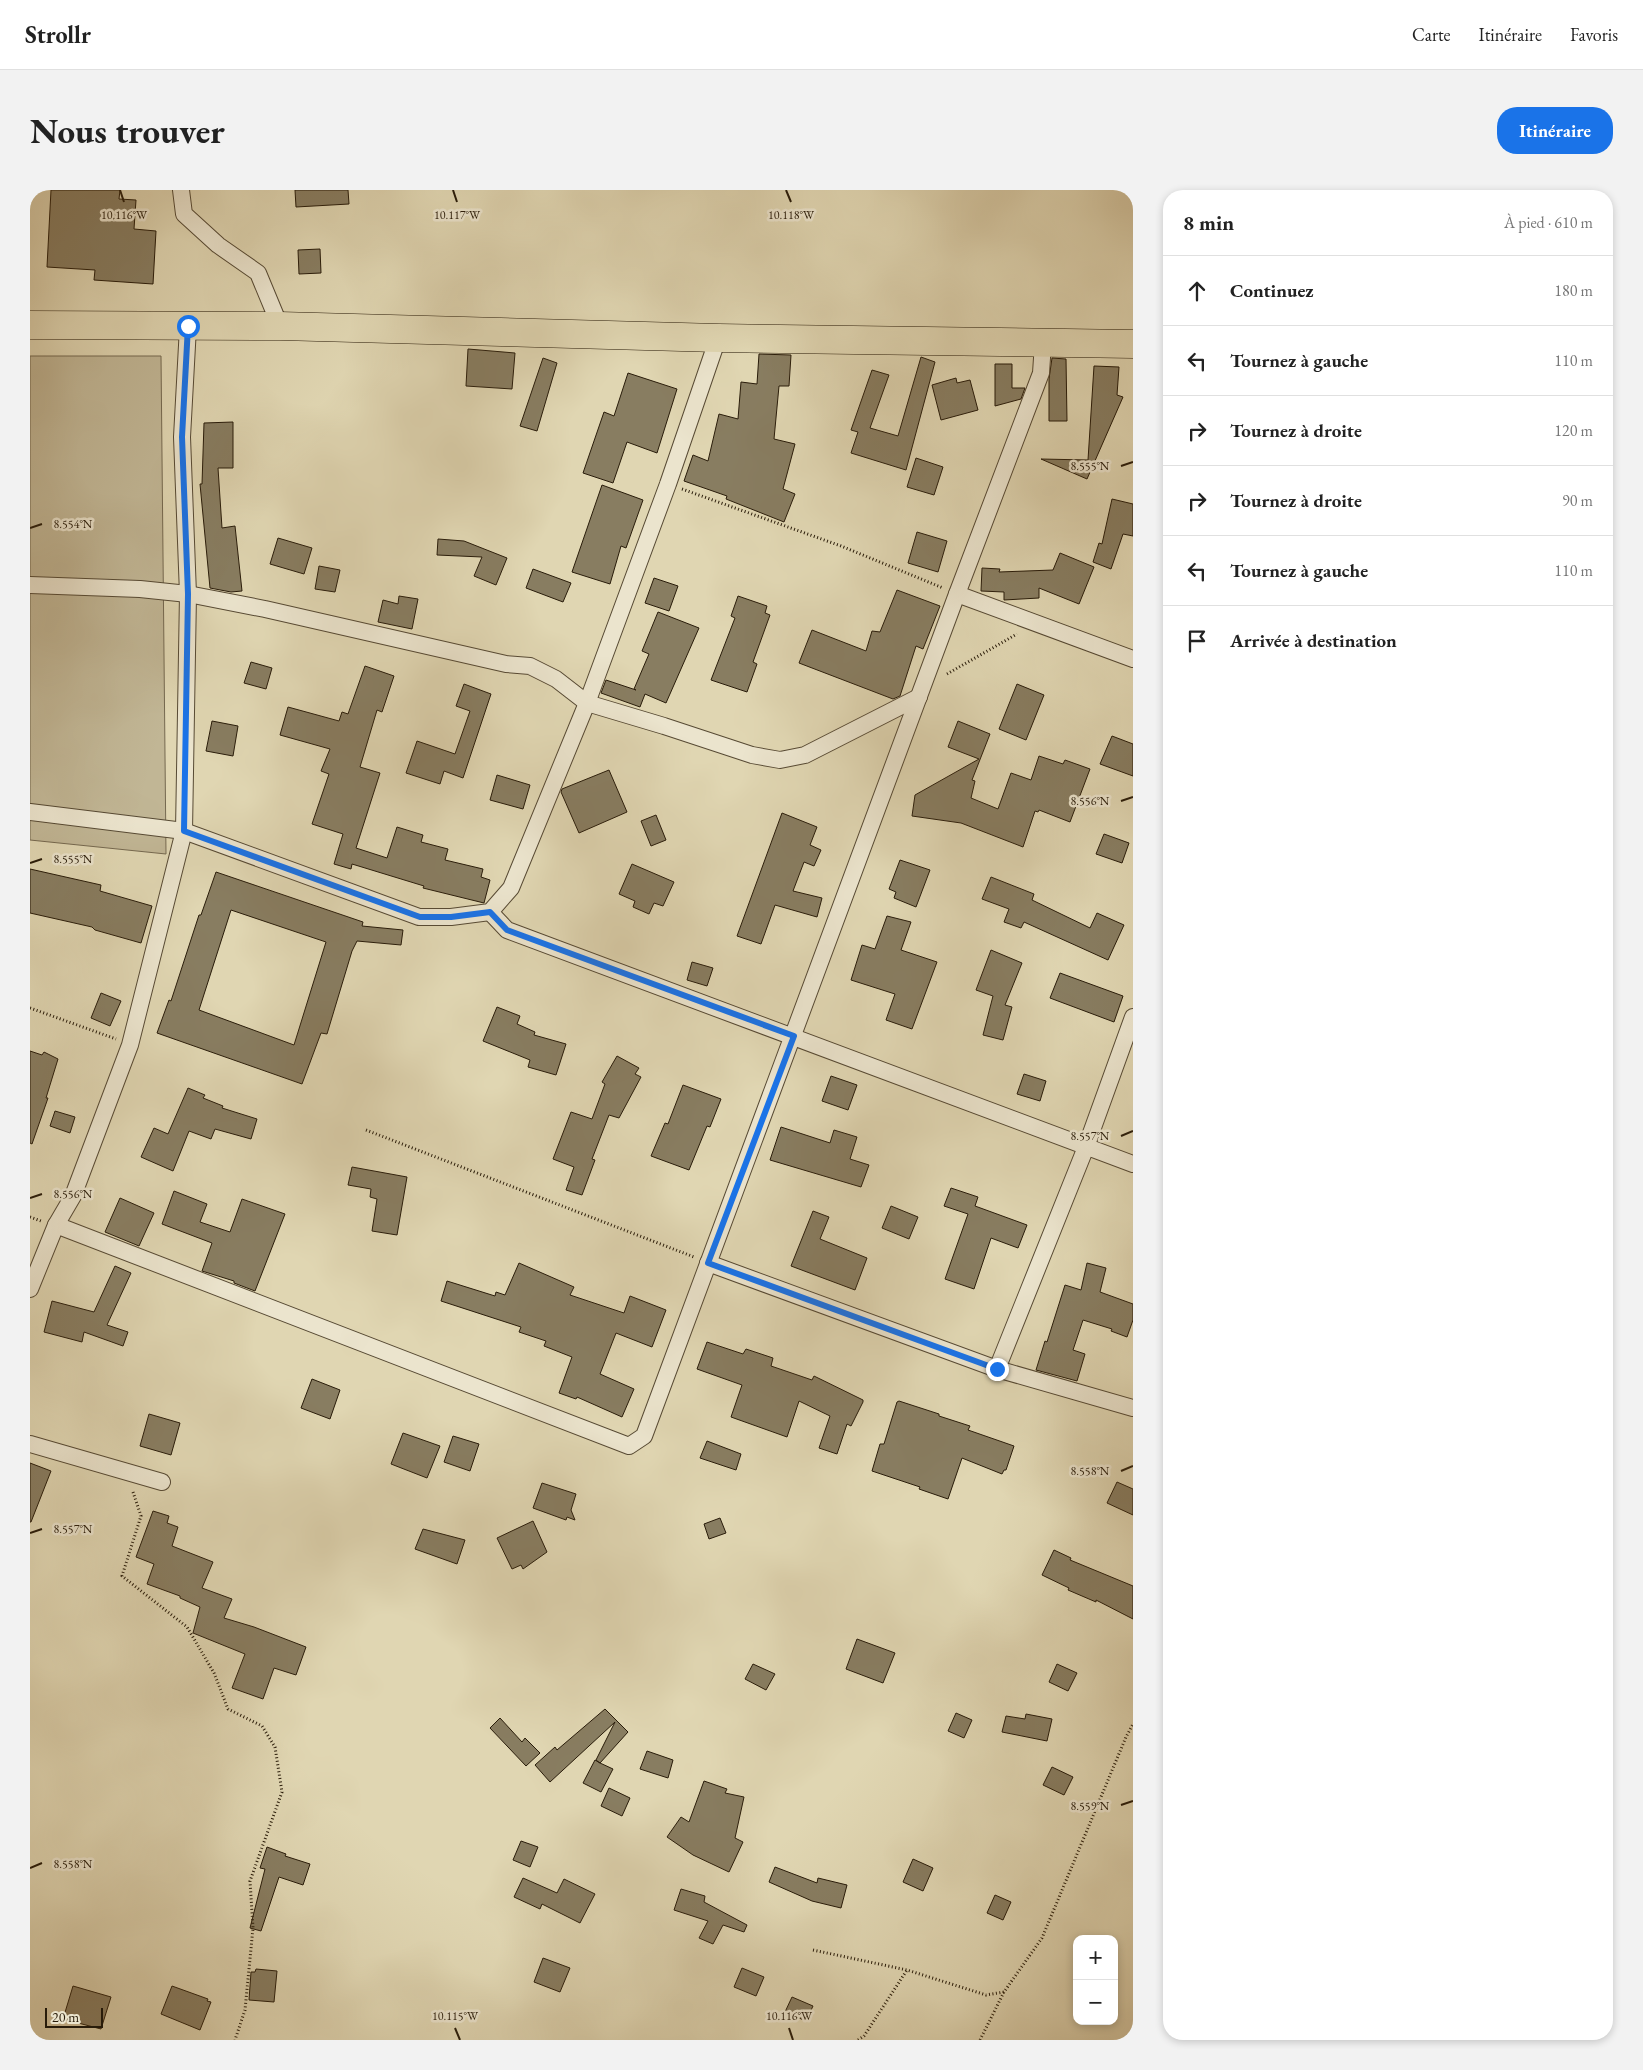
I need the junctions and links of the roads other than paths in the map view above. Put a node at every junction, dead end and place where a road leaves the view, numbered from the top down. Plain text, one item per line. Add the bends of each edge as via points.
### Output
1 (180, 190) edge
2 (30, 325) edge
3 (188, 326) junction
4 (280, 326) junction
5 (718, 338) junction
6 (1043, 343) junction
7 (1133, 344) edge
8 (30, 584) edge
9 (188, 594) junction
10 (957, 594) junction
11 (1133, 659) edge
12 (921, 691) junction
13 (587, 703) junction
14 (30, 812) edge
15 (184, 831) junction
16 (490, 912) junction
17 (1133, 1017) edge
18 (794, 1036) junction
19 (1086, 1147) junction
20 (1133, 1164) edge
21 (56, 1225) junction
22 (708, 1263) junction
23 (30, 1289) edge
24 (997, 1369) junction
25 (1133, 1408) edge
26 (30, 1444) edge
27 (162, 1482) dead end

1 - 4 street via 184,214 218,245 258,273
2 - 3 highway
3 - 4 highway
3 - 9 street via 182,437
4 - 5 highway
5 - 6 highway
5 - 13 street
6 - 7 highway
6 - 10 street via 1041,372
8 - 9 street
9 - 13 street via 506,664 530,666 556,679
9 - 15 street
10 - 11 street
10 - 12 street
12 - 13 street via 805,755 780,760 752,755
12 - 18 street
13 - 16 street via 511,888
14 - 15 street
15 - 16 street via 420,917
15 - 21 street via 130,1045 73,1196
16 - 18 street via 507,930
17 - 19 street
18 - 19 street
18 - 22 street
19 - 20 street
19 - 24 street
21 - 22 street via 629,1446 644,1436
21 - 23 street
22 - 24 street
24 - 25 street
26 - 27 street

